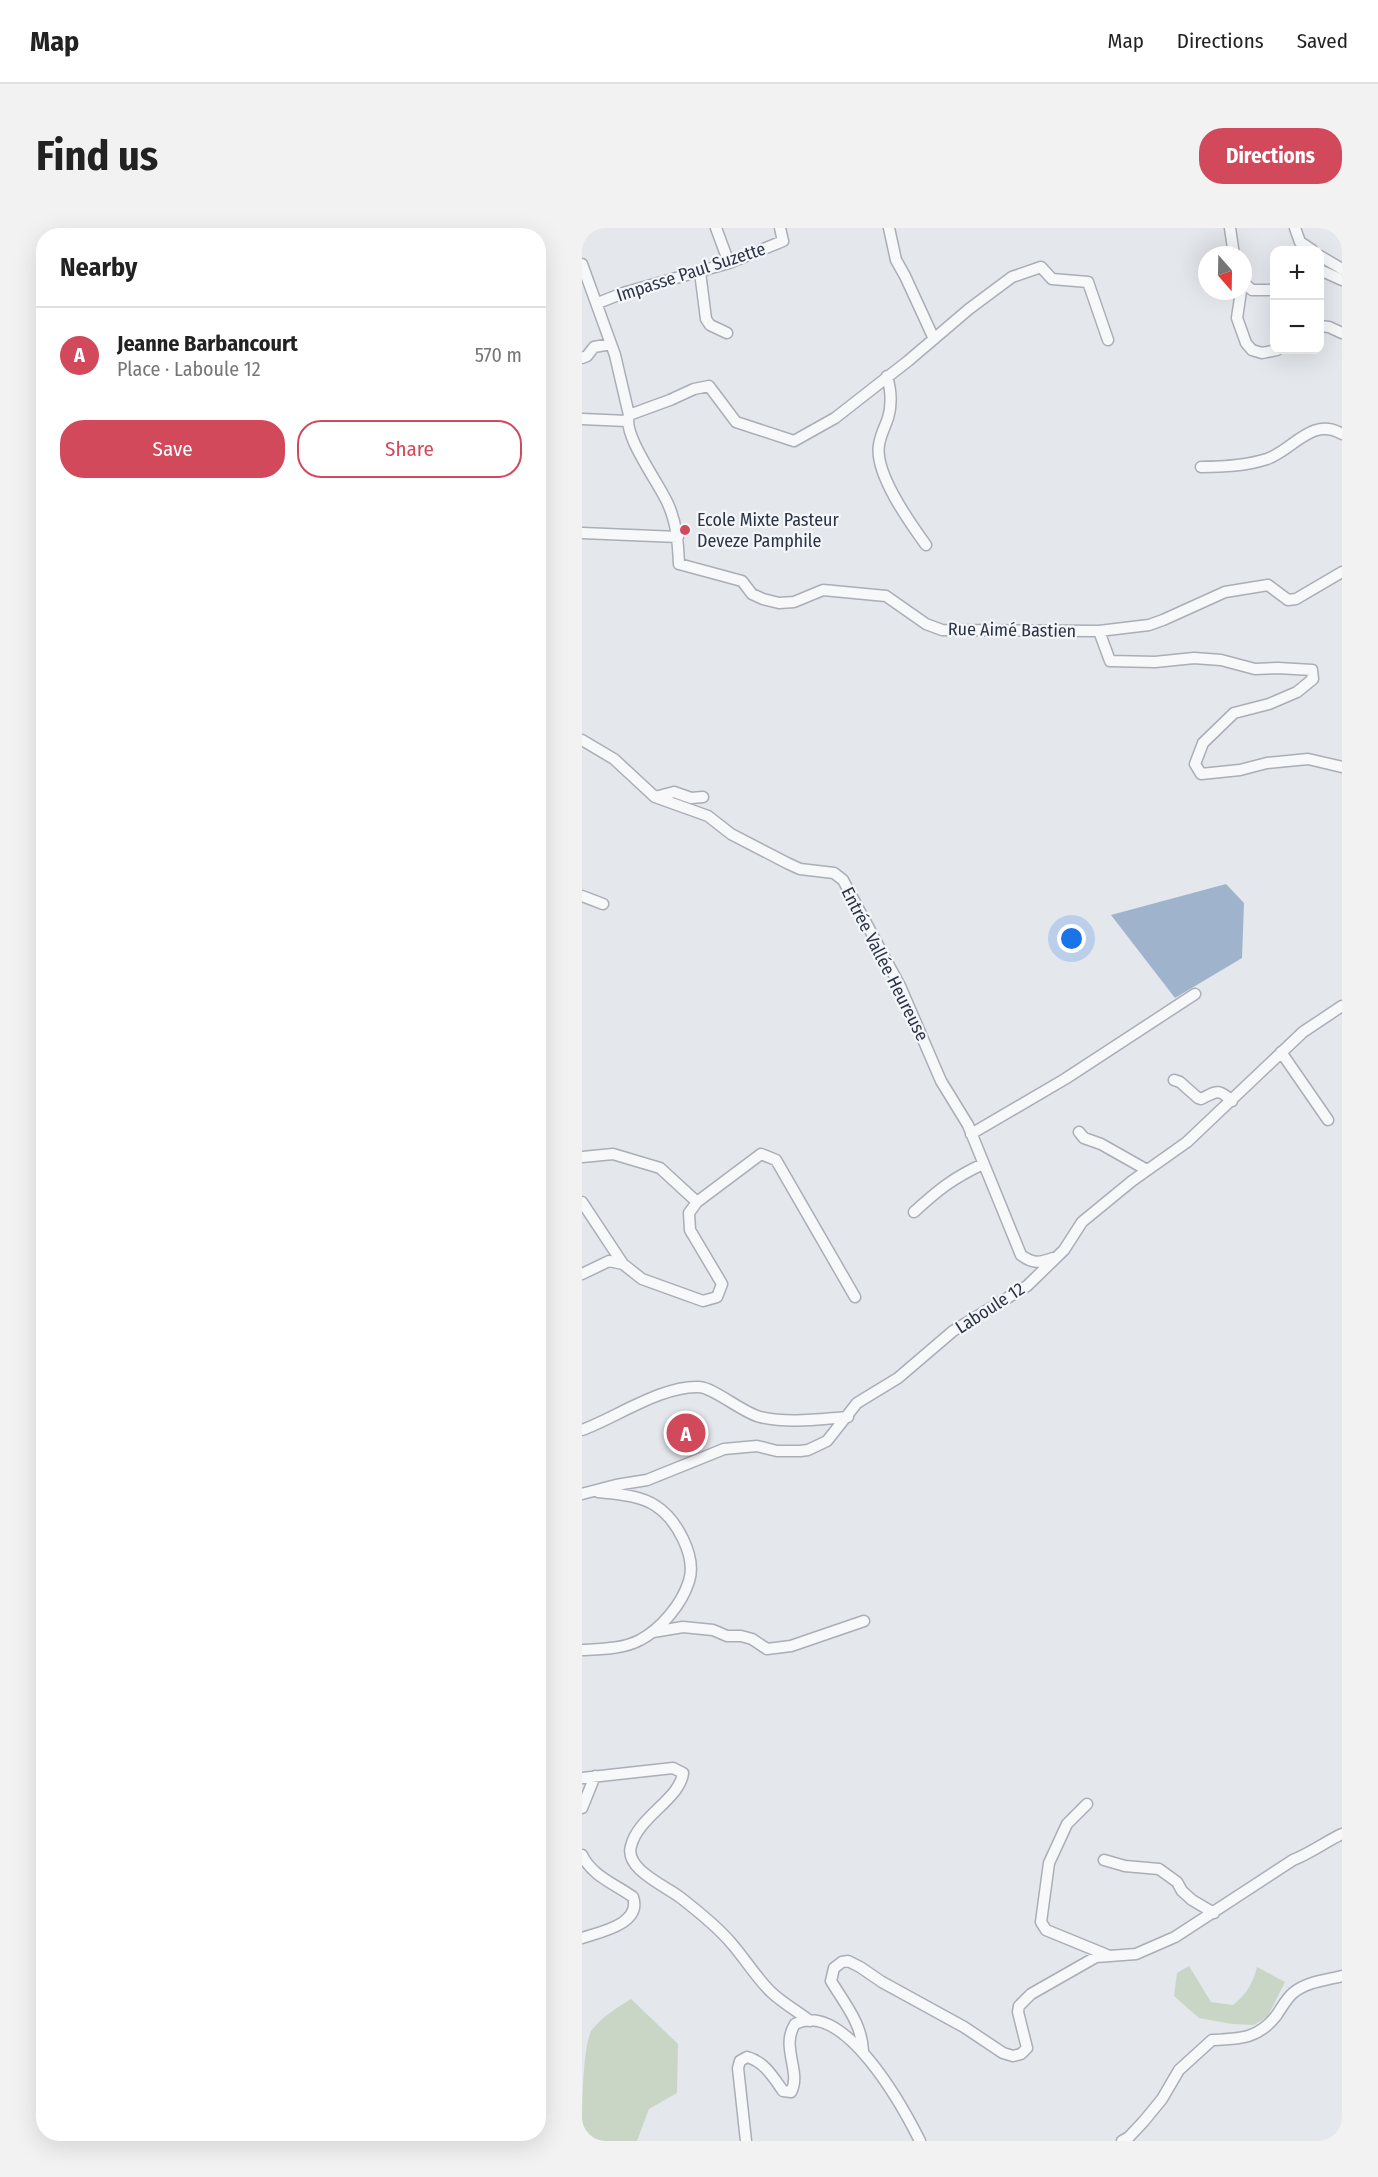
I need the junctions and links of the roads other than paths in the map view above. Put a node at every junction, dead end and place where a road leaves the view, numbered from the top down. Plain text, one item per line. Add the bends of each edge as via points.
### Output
1 (716, 228) edge
2 (780, 228) edge
3 (889, 228) edge
4 (1230, 228) edge
5 (1295, 228) edge
6 (1232, 246) edge
7 (1305, 246) edge
8 (1324, 258) edge
9 (729, 263) junction
10 (582, 264) edge
11 (1342, 269) edge
12 (700, 272) junction
13 (1324, 272) edge
14 (1342, 280) edge
15 (587, 290) edge
16 (1252, 290) edge
17 (1270, 290) edge
18 (1240, 300) edge
19 (598, 303) junction
20 (1324, 326) edge
21 (727, 333) dead end
22 (1342, 333) edge
23 (933, 339) junction
24 (1108, 340) dead end
25 (611, 344) junction
26 (1270, 351) edge
27 (582, 358) edge
28 (887, 376) junction
29 (628, 418) junction
30 (582, 419) edge
31 (1342, 434) edge
32 (1201, 467) dead end
33 (582, 532) edge
34 (678, 537) junction
35 (926, 545) dead end
36 (1342, 572) edge
37 (1099, 631) junction
38 (582, 740) edge
39 (1342, 767) edge
40 (703, 796) dead end
41 (655, 797) junction
42 (582, 896) edge
43 (603, 903) dead end
44 (1195, 994) dead end
45 (1342, 1006) edge
46 (1281, 1052) junction
47 (1174, 1080) dead end
48 (1232, 1101) junction
49 (1328, 1120) dead end
50 (1079, 1132) dead end
51 (971, 1134) junction
52 (582, 1156) edge
53 (984, 1164) junction
54 (1147, 1170) junction
55 (582, 1202) edge
56 (697, 1202) junction
57 (914, 1212) dead end
58 (1056, 1257) junction
59 (623, 1263) junction
60 (582, 1274) edge
61 (855, 1297) dead end
62 (848, 1417) junction
63 (582, 1430) edge
64 (587, 1492) edge
65 (864, 1621) dead end
66 (653, 1633) junction
67 (582, 1650) edge
68 (595, 1776) junction
69 (582, 1778) edge
70 (1088, 1804) dead end
71 (582, 1808) edge
72 (1342, 1834) edge
73 (582, 1855) edge
74 (1104, 1860) dead end
75 (1214, 1913) junction
76 (582, 1938) edge
77 (1108, 1955) junction
78 (1342, 1976) edge
79 (810, 2021) junction
80 (863, 2051) junction
81 (746, 2141) edge
82 (920, 2141) edge
83 (1122, 2141) edge

1 - 9 street
2 - 9 street, Impasse Paul Suzette via 783,241
3 - 23 street via 896,260
4 - 6 street
5 - 7 street via 1300,243
8 - 11 street
9 - 12 street, Impasse Paul Suzette
10 - 15 street, Rue Aimé Bastien
12 - 19 street, Impasse Paul Suzette
12 - 21 street via 706,319
13 - 14 street
15 - 19 street, Rue Aimé Bastien
16 - 17 street
18 - 26 street via 1237,318 1246,343 1252,350
19 - 25 street, Rue Aimé Bastien
20 - 22 street
23 - 24 street via 1012,277 1041,267 1052,279 1088,282
23 - 28 street
25 - 27 street via 594,347
25 - 29 street, Rue Aimé Bastien
28 - 29 street via 835,418 794,441 736,422 709,386 693,389
28 - 35 street via 891,390 889,416 879,442 881,466 898,504
29 - 30 street
29 - 34 street, Rue Aimé Bastien via 636,447 668,504
31 - 32 street via 1328,428 1318,429 1254,463
33 - 34 street
34 - 37 street, Rue Aimé Bastien via 679,564 742,581 763,600 794,602 823,590 886,596 926,624 942,630
36 - 37 street via 1296,599 1278,595 1268,585 1218,594 1149,625
37 - 39 street, Rue Aimé Bastien via 1110,661 1194,658 1255,669 1312,670 1312,679 1297,692 1234,713 1222,724 1203,742 1195,764 1201,774 1308,759
38 - 41 street, Entrée Vallée Heureuse via 614,759
40 - 41 street via 691,798 674,792
41 - 51 street, Entrée Vallée Heureuse via 708,816 731,834 800,869 834,873 843,880 900,986 941,1081
42 - 43 street
44 - 51 street via 1065,1079
45 - 46 street, Laboule 12
46 - 48 street, Laboule 12
46 - 49 street
47 - 48 street via 1198,1098 1217,1091
48 - 54 street, Laboule 12 via 1187,1142
50 - 54 street
51 - 53 street, Entrée Vallée Heureuse
52 - 56 street via 613,1154 660,1168
53 - 57 street via 942,1186
53 - 58 street, Entrée Vallée Heureuse via 1021,1255 1029,1262 1039,1263
54 - 58 street, Laboule 12 via 1082,1222
55 - 59 street
56 - 59 street via 689,1213 690,1230 722,1284 717,1297 703,1301 642,1279
56 - 61 street via 761,1154 777,1160
58 - 62 street, Laboule 12 via 1027,1286 953,1331 898,1378 857,1403
59 - 60 street via 609,1261
62 - 63 street via 797,1421 760,1417 709,1389 693,1387 633,1405
62 - 64 street, Laboule 12 via 827,1442 808,1450 777,1451 757,1446 724,1449 647,1480
64 - 66 street via 630,1496 654,1504 671,1519 684,1540 690,1580 669,1616
65 - 66 street via 791,1646 767,1649 741,1635 728,1636 713,1630 683,1627
66 - 67 street via 638,1642
68 - 69 street
68 - 71 street
68 - 79 street via 673,1768 683,1773 681,1784 636,1834 630,1857 636,1866 725,1936 770,1992
70 - 77 street via 1067,1824 1049,1863 1041,1922 1046,1930
72 - 75 street via 1293,1860
73 - 76 street via 600,1876 635,1902 630,1917 620,1924
74 - 75 street via 1159,1869 1192,1900
75 - 77 street via 1148,1950
77 - 80 street via 1084,1962 1024,2001 1018,2012 1027,2048 1013,2056 860,1967 842,1962 834,1968 831,1981 857,2022
78 - 83 street via 1293,1993 1259,2032 1230,2041 1212,2040 1179,2070 1162,2099
79 - 80 street via 828,2024
79 - 81 street via 795,2024 791,2032 791,2092 783,2091 760,2062 747,2057 740,2061
80 - 82 street

